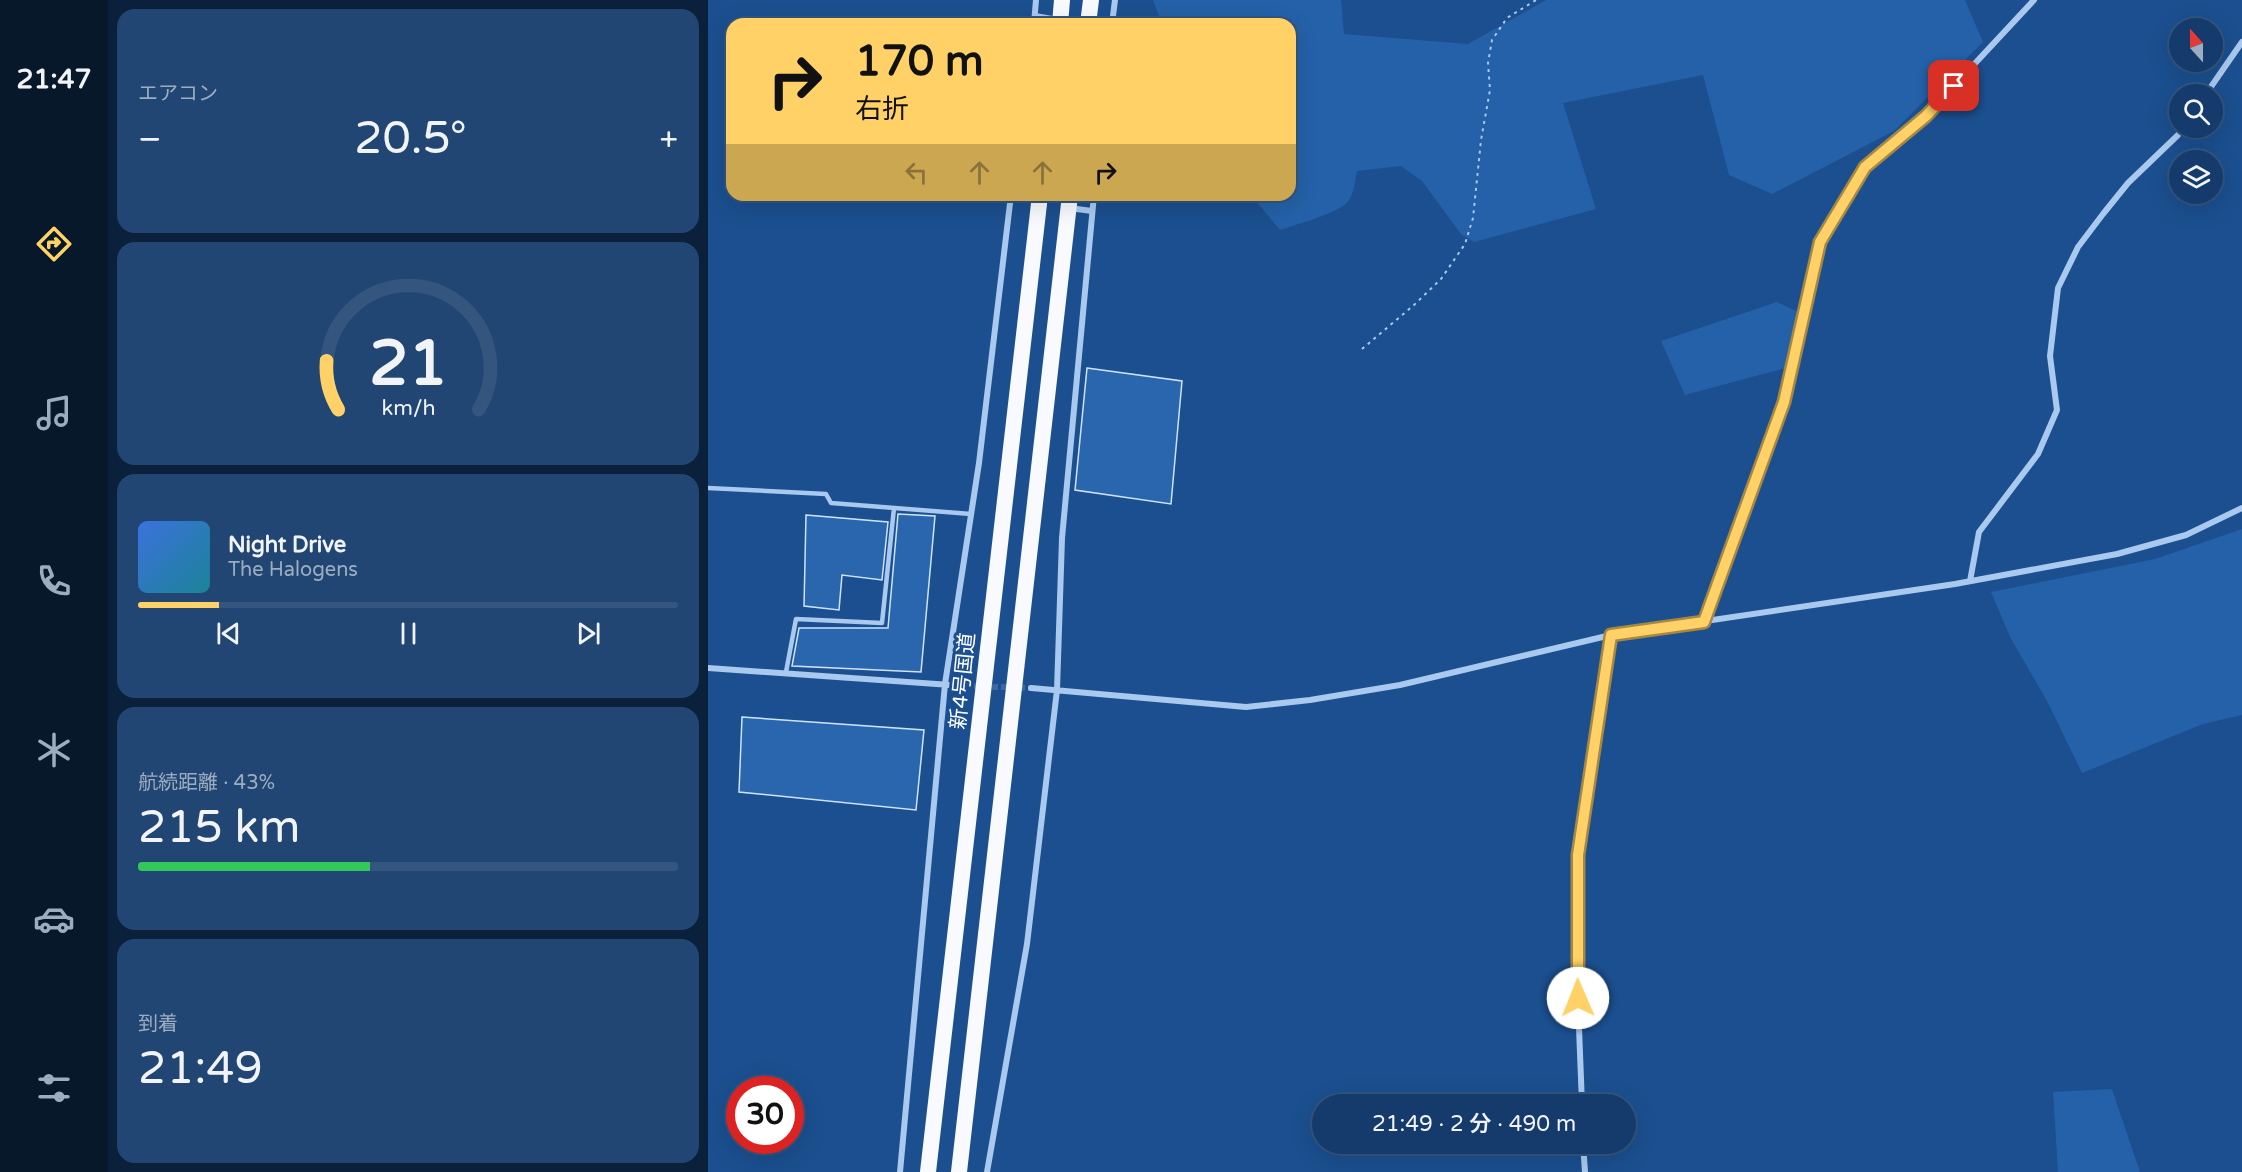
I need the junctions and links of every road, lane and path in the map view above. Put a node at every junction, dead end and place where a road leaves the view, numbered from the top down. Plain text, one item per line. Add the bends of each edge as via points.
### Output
1 (1036, 0) edge
2 (1062, 0) edge
3 (1091, 0) edge
4 (1115, 0) edge
5 (1536, 0) edge
6 (2034, 0) edge
7 (1035, 16) joint
8 (1043, 18) edge
9 (1060, 18) edge
10 (1089, 18) edge
11 (1113, 18) edge
12 (2242, 42) edge
13 (2213, 84) edge
14 (2173, 138) edge
15 (1010, 201) edge
16 (1039, 201) edge
17 (1093, 201) edge
18 (1069, 202) edge
19 (1092, 211) junction
20 (1362, 349) dead end
21 (708, 488) edge
22 (894, 508) junction
23 (2242, 508) edge
24 (971, 514) junction
25 (1970, 581) junction
26 (1704, 622) junction
27 (1611, 635) junction
28 (708, 668) edge
29 (786, 672) junction
30 (945, 684) junction
31 (965, 686) tunnel mouth
32 (1031, 688) tunnel mouth
33 (1057, 690) junction
34 (1582, 1094) edge
35 (1584, 1154) edge
36 (900, 1172) edge
37 (928, 1172) edge
38 (959, 1172) edge
39 (987, 1172) edge
40 (1585, 1172) edge

1 - 7 street
2 - 9 highway
3 - 10 highway
4 - 11 street
5 - 20 path via 1507,18 1492,40 1489,99 1473,218 1465,244 1441,279
6 - 26 street via 1926,116 1865,167 1820,242 1784,402
7 - 8 street
12 - 13 street
14 - 25 street via 2103,214 2078,248 2058,288 2050,356 2057,410 2038,454 1979,532
15 - 24 street
16 - 37 highway, 新4号国道
17 - 19 street
18 - 19 street
18 - 38 highway
19 - 33 street via 1062,538
21 - 22 lane via 826,494 831,503
22 - 24 lane
22 - 29 lane via 882,623 796,619
23 - 25 street via 2186,535 2117,554
24 - 30 street
25 - 26 street
26 - 27 street
27 - 33 street via 1400,685 1246,708
27 - 34 street via 1578,855
28 - 29 street
29 - 30 street
30 - 31 street
30 - 36 street
32 - 33 street
33 - 39 street via 1027,944
35 - 40 street

